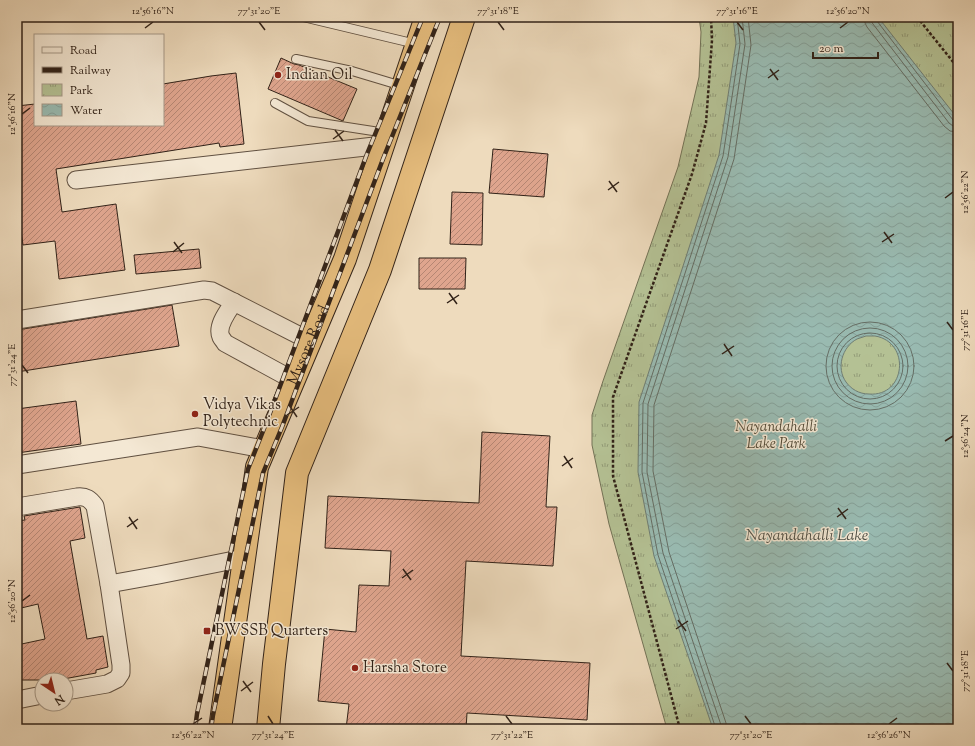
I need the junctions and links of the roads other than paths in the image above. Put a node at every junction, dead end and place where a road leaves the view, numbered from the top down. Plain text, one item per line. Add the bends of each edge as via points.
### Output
1 (303, 17) edge
2 (426, 17) edge
3 (464, 17) edge
4 (417, 44) junction
5 (296, 59) dead end
6 (403, 86) junction
7 (275, 103) dead end
8 (385, 139) junction
9 (76, 180) dead end
10 (234, 302) junction
11 (17, 320) edge
12 (310, 341) junction
13 (293, 380) junction
14 (264, 449) junction
15 (17, 465) edge
16 (17, 507) edge
17 (244, 558) junction
18 (109, 584) junction
19 (74, 690) edge
20 (34, 697) edge
21 (17, 700) edge
22 (220, 729) edge
23 (268, 729) edge

1 - 4 lane
2 - 4 highway, Mysore Road
3 - 23 highway via 380,270 298,474
4 - 6 highway, Mysore Road
5 - 6 lane via 352,71
6 - 8 highway, Mysore Road
7 - 8 lane via 308,121
8 - 9 street
8 - 12 highway, Mysore Road via 345,258
10 - 11 street via 212,291 204,290
10 - 12 street
10 - 13 street via 221,326 221,338 225,343
12 - 13 highway, Mysore Road
13 - 14 highway, Mysore Road
14 - 15 street via 198,437
14 - 17 highway, Mysore Road via 257,467
16 - 18 street via 85,496 92,501
17 - 18 street
17 - 22 highway, Mysore Road
18 - 19 street via 121,673 117,679 107,684
20 - 21 street

